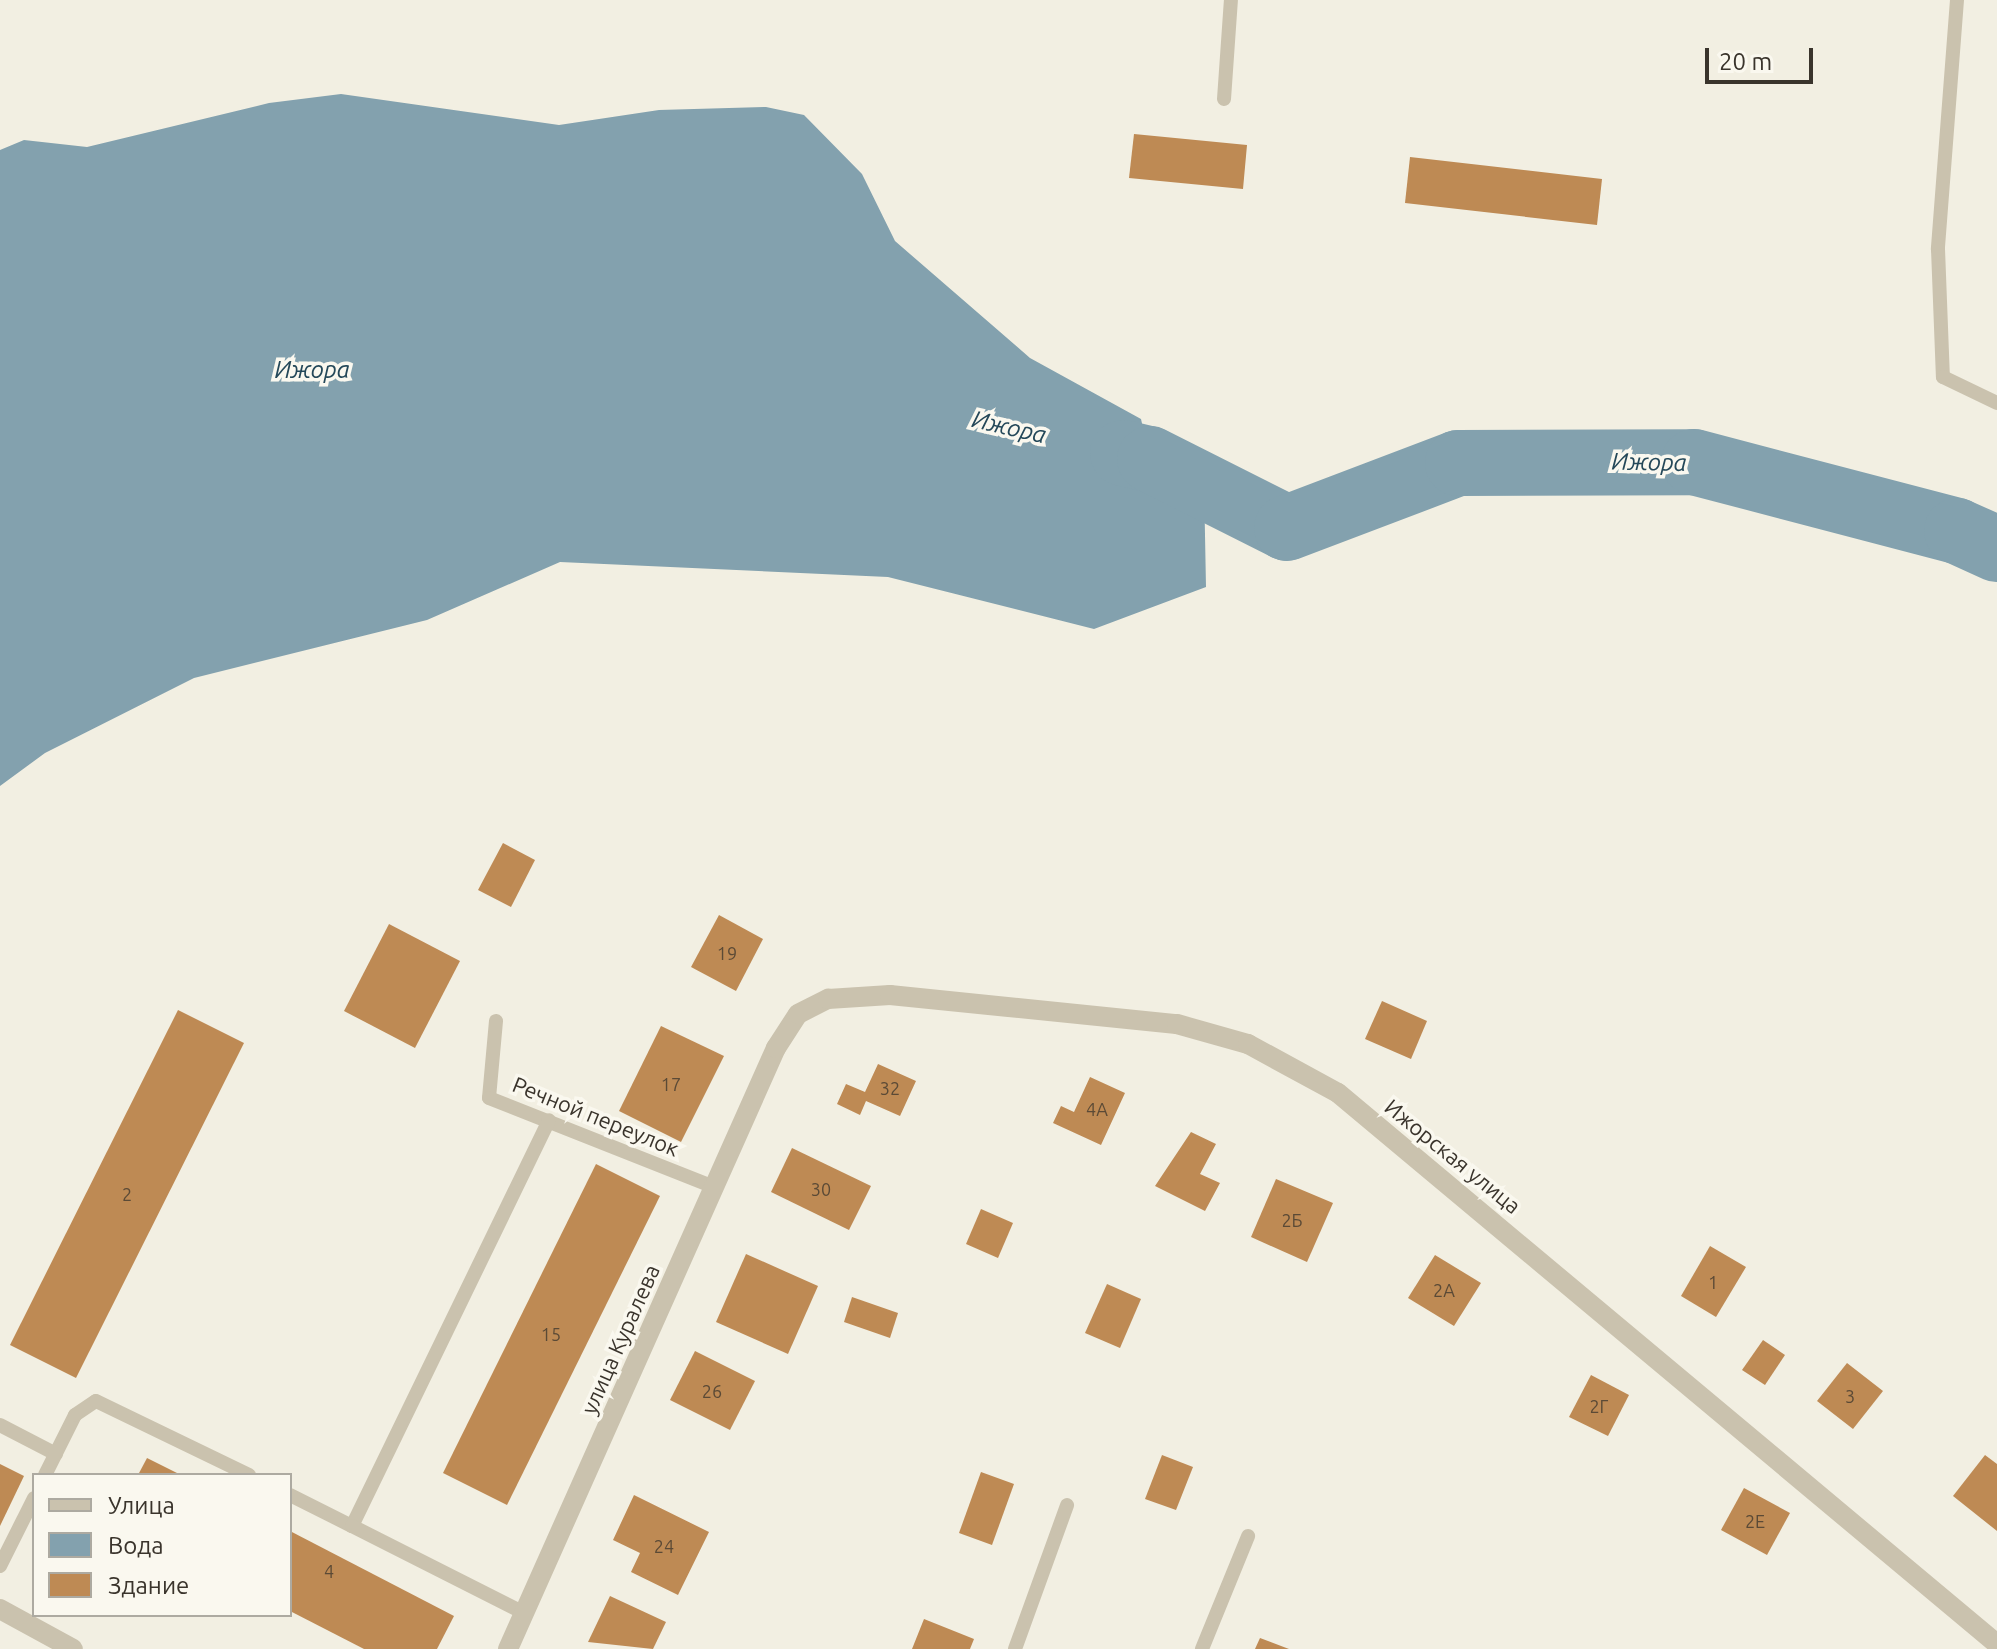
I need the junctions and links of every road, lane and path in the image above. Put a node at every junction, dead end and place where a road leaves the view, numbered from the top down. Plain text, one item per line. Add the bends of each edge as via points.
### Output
1 (1231, 0) edge
2 (1957, 0) edge
3 (1224, 99) dead end
4 (1997, 403) edge
5 (496, 1021) dead end
6 (776, 1048) joint
7 (549, 1120) junction
8 (714, 1187) junction
9 (0, 1425) edge
10 (56, 1454) junction
11 (46, 1473) edge
12 (245, 1473) edge
13 (292, 1496) edge
14 (32, 1502) edge
15 (1067, 1505) dead end
16 (352, 1526) junction
17 (1248, 1536) dead end
18 (0, 1566) edge
19 (0, 1609) edge
20 (524, 1613) junction
21 (1997, 1644) edge
22 (73, 1649) edge
23 (508, 1649) edge
24 (1015, 1649) edge
25 (1202, 1649) edge

1 - 3 lane
2 - 4 lane via 1938,249 1943,377
5 - 7 lane, Речной переулок via 489,1098
6 - 8 street, улица Куралева
6 - 21 street, Ижорская улица via 798,1014 828,999 890,995 1177,1024 1248,1044 1338,1093
7 - 8 lane, Речной переулок
7 - 16 lane
8 - 20 street, улица Куралева
9 - 10 lane
10 - 11 lane
10 - 12 lane via 75,1415 96,1401
13 - 16 lane
14 - 18 lane
15 - 24 lane
16 - 20 lane
17 - 25 lane
19 - 22 street
20 - 23 street, улица Куралева

